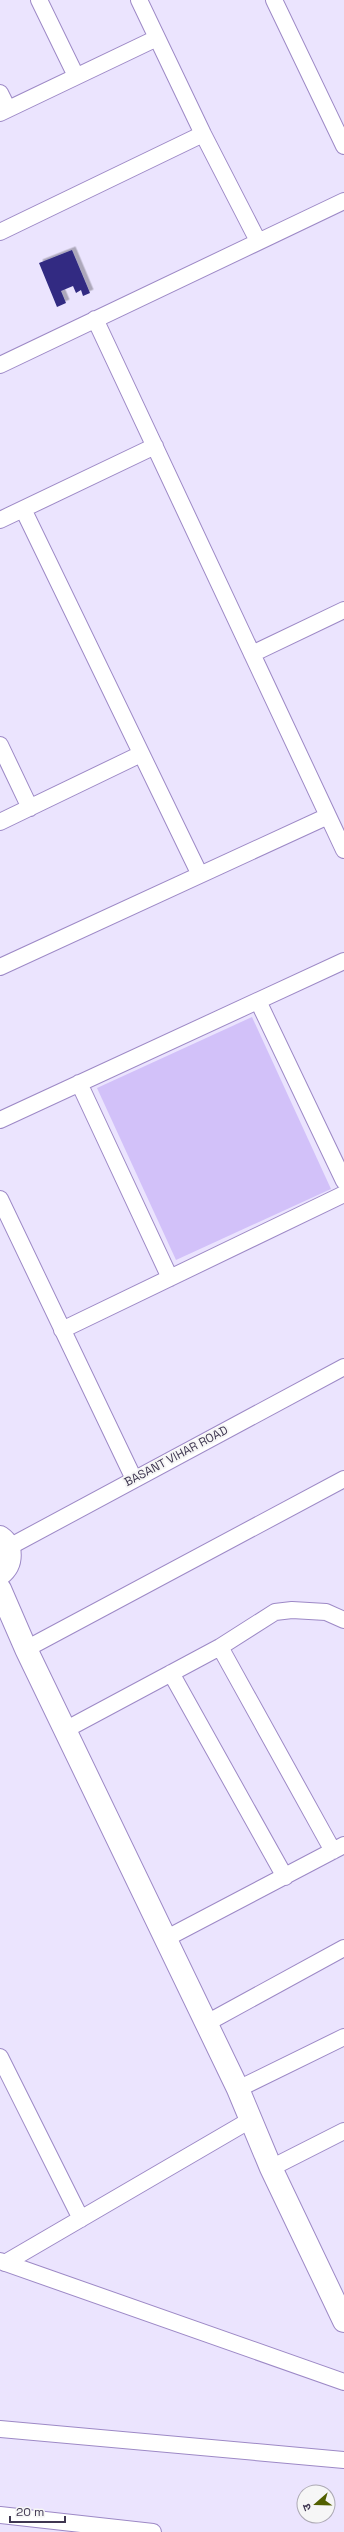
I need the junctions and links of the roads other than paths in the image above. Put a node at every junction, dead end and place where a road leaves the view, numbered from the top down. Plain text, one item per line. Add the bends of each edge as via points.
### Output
1 (39, 0) edge
2 (139, 0) edge
3 (274, 0) edge
4 (157, 38) junction
5 (76, 76) junction
6 (0, 93) edge
7 (4, 111) edge
8 (203, 134) junction
9 (344, 146) edge
10 (344, 201) edge
11 (0, 232) edge
12 (258, 242) junction
13 (95, 319) junction
14 (0, 365) edge
15 (155, 446) junction
16 (23, 509) junction
17 (0, 520) edge
18 (344, 610) edge
19 (252, 654) junction
20 (0, 745) edge
21 (141, 754) junction
22 (30, 808) junction
23 (328, 816) junction
24 (0, 822) edge
25 (344, 850) edge
26 (200, 875) junction
27 (344, 961) edge
28 (0, 967) edge
29 (258, 1001) junction
30 (79, 1083) junction
31 (0, 1120) edge
32 (344, 1181) edge
33 (344, 1194) edge
34 (0, 1199) edge
35 (170, 1278) junction
36 (62, 1330) junction
37 (344, 1367) edge
38 (134, 1479) junction
39 (344, 1479) edge
40 (4, 1542) edge
41 (0, 1574) edge
42 (0, 1589) edge
43 (344, 1620) edge
44 (220, 1647) junction
45 (26, 1649) junction
46 (171, 1673) junction
47 (64, 1730) junction
48 (338, 1848) edge
49 (285, 1877) junction
50 (165, 1939) junction
51 (344, 1948) edge
52 (205, 2024) junction
53 (344, 2037) edge
54 (0, 2056) edge
55 (238, 2089) junction
56 (252, 2119) junction
57 (344, 2131) edge
58 (271, 2168) junction
59 (82, 2219) junction
60 (3, 2262) edge
61 (344, 2321) edge
62 (344, 2382) edge
63 (0, 2429) edge
64 (344, 2460) edge
65 (0, 2515) edge
66 (69, 2528) edge
67 (153, 2532) edge

1 - 5 street
2 - 4 street
3 - 9 street
4 - 5 street
4 - 8 street
5 - 7 street
6 - 7 street
8 - 11 street
8 - 12 street
10 - 12 street
12 - 13 street
13 - 14 street
13 - 15 street
15 - 16 street
15 - 19 street
16 - 17 street
16 - 21 street
18 - 19 street
19 - 23 street
20 - 22 street
21 - 22 street
21 - 26 street
22 - 24 street
23 - 25 street
23 - 26 street
26 - 28 street
27 - 29 street
29 - 30 street
29 - 32 street
30 - 31 street
30 - 35 street
33 - 35 street
34 - 36 street
35 - 36 street
36 - 38 street
37 - 38 street, BASANT VIHAR ROAD
38 - 40 street, BASANT VIHAR ROAD
39 - 45 street
40 - 41 street via 9,1562
42 - 45 street
43 - 44 street via 326,1612 275,1612
44 - 46 street
44 - 48 street
45 - 47 street
46 - 47 street
46 - 49 street
47 - 50 street
48 - 49 street
49 - 50 street
50 - 52 street
51 - 52 street
52 - 55 street
53 - 55 street
54 - 59 street
55 - 56 street
56 - 58 street
56 - 59 street
57 - 58 street
58 - 61 street
59 - 60 street
60 - 62 street
63 - 64 street
65 - 66 street
66 - 67 street

